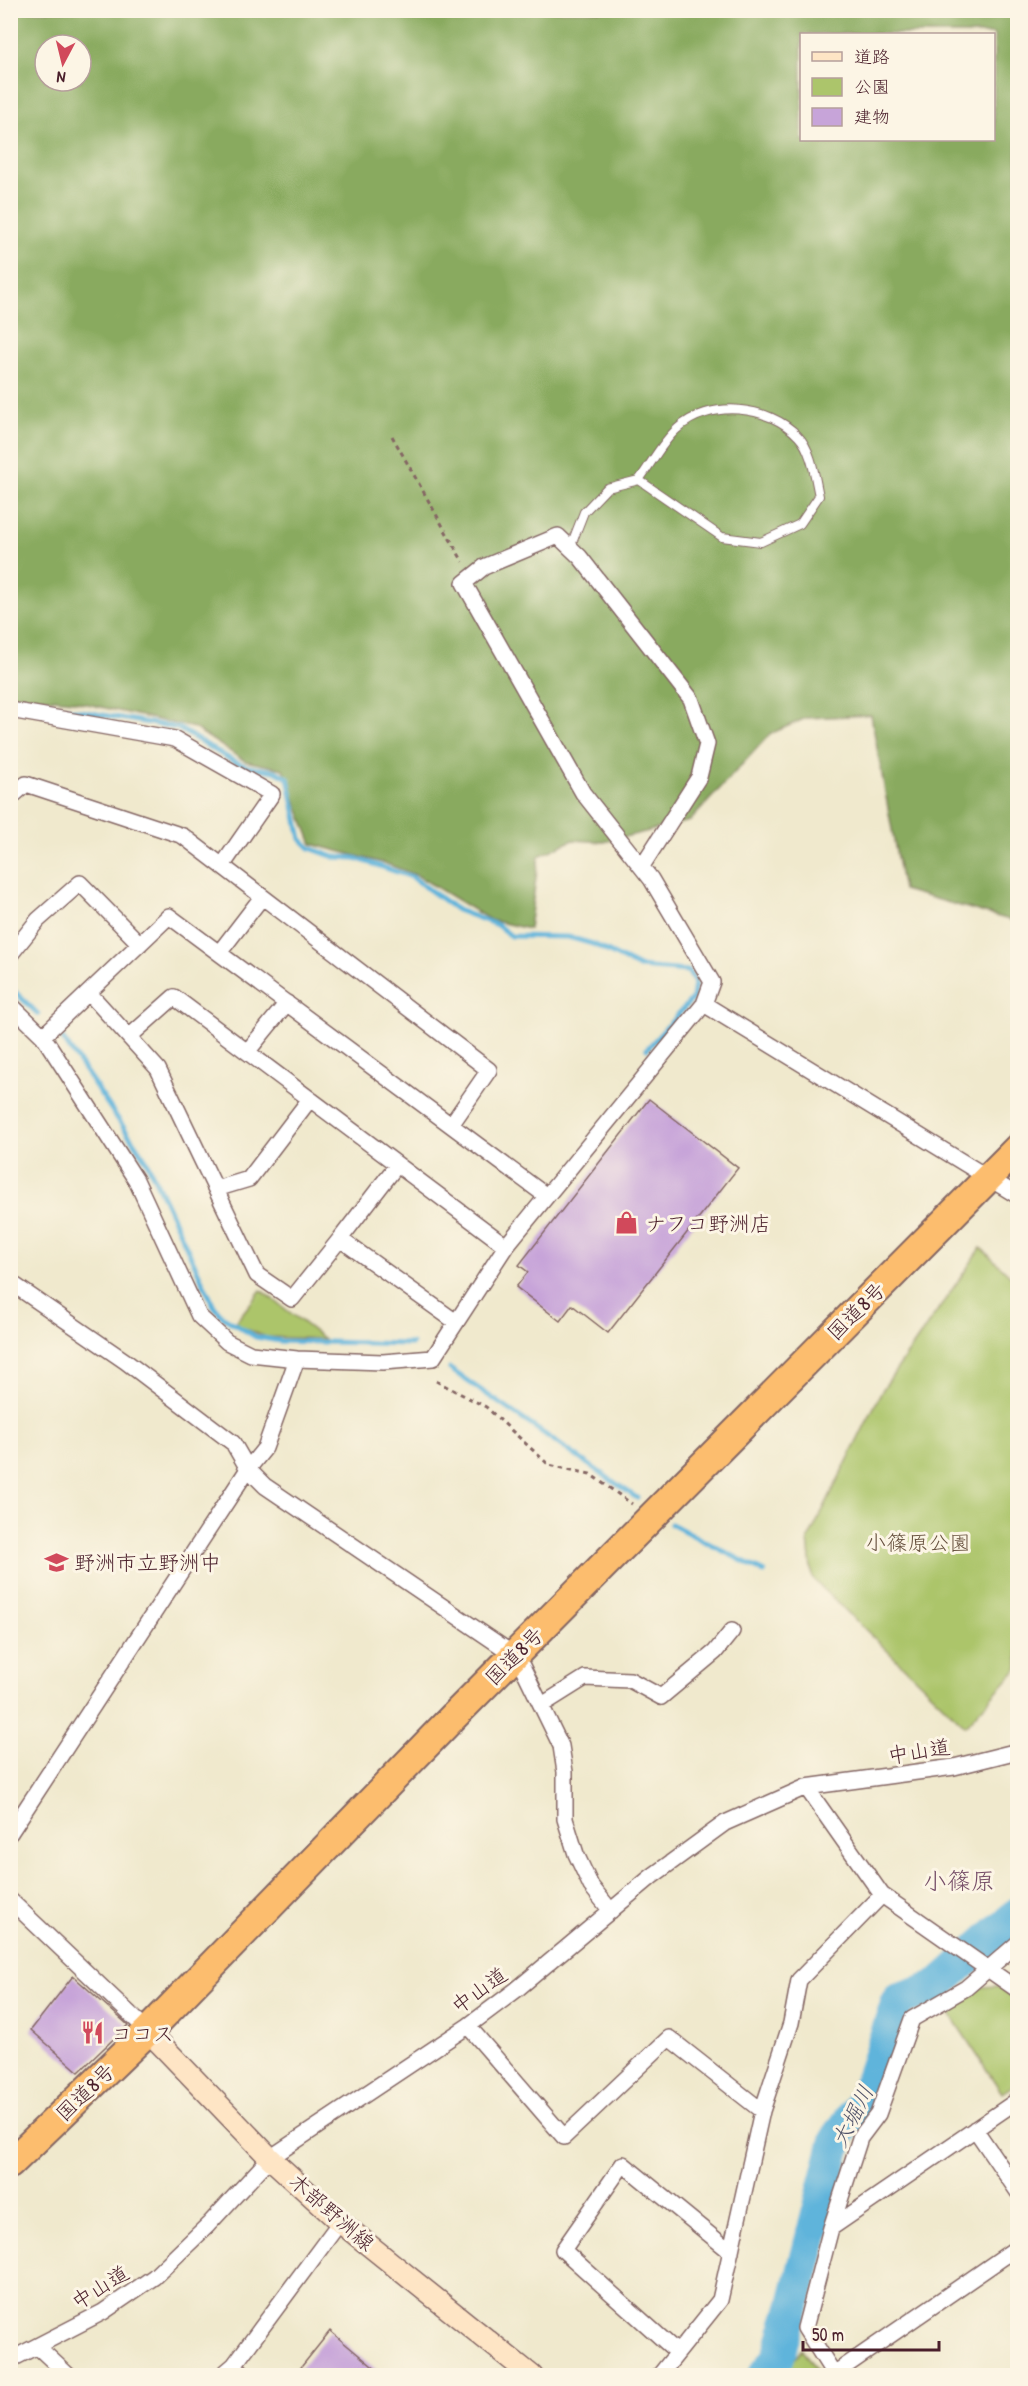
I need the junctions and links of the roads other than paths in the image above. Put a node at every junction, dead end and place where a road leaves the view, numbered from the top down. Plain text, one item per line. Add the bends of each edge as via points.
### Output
1 (639, 480) junction
2 (570, 548) junction
3 (10, 710) edge
4 (10, 798) edge
5 (222, 866) junction
6 (642, 866) junction
7 (262, 897) junction
8 (140, 944) junction
9 (219, 953) junction
10 (10, 955) edge
11 (89, 993) junction
12 (10, 1004) edge
13 (287, 1004) junction
14 (704, 1004) junction
15 (43, 1036) junction
16 (129, 1037) junction
17 (248, 1052) junction
18 (310, 1099) junction
19 (451, 1125) junction
20 (1017, 1148) edge
21 (397, 1165) junction
22 (987, 1179) junction
23 (216, 1190) junction
24 (545, 1195) junction
25 (1017, 1196) edge
26 (340, 1239) junction
27 (506, 1246) junction
28 (10, 1282) edge
29 (456, 1322) junction
30 (297, 1359) junction
31 (248, 1469) junction
32 (732, 1630) dead end
33 (514, 1657) junction
34 (542, 1705) junction
35 (1017, 1751) edge
36 (806, 1787) junction
37 (10, 1833) edge
38 (882, 1895) junction
39 (10, 1900) edge
40 (611, 1911) junction
41 (1017, 1943) edge
42 (982, 1967) junction
43 (1017, 1990) edge
44 (468, 2026) junction
45 (148, 2031) junction
46 (1017, 2100) edge
47 (762, 2111) junction
48 (975, 2129) junction
49 (15, 2154) edge
50 (270, 2158) junction
51 (1017, 2192) edge
52 (340, 2222) junction
53 (831, 2228) junction
54 (1017, 2247) edge
55 (731, 2252) junction
56 (38, 2347) junction
57 (677, 2352) junction
58 (10, 2360) edge
59 (234, 2365) junction
60 (523, 2373) edge
61 (69, 2376) edge
62 (221, 2376) edge
63 (246, 2376) edge
64 (659, 2376) edge

1 - 1 lane via 722,537 761,542 800,524 819,496 800,436 753,409 707,412 678,428
1 - 2 lane via 607,488 584,512
2 - 6 street via 691,699 707,744 699,777
2 - 6 street via 558,536 484,567 464,583 583,793
3 - 5 street via 175,739 272,794
4 - 5 street via 26,784 183,836
5 - 7 street
6 - 14 street via 712,982
7 - 9 street
7 - 19 street via 489,1070
8 - 9 street via 169,916
8 - 10 street via 80,883 39,920
8 - 11 street
9 - 13 street
11 - 15 street
11 - 16 street
12 - 15 street
13 - 17 street
13 - 19 street
14 - 22 street
14 - 24 street
15 - 30 street via 136,1180 199,1316 227,1342 252,1354
16 - 17 street via 174,997
16 - 23 street via 158,1069
17 - 18 street
18 - 21 street
18 - 23 street via 249,1179
19 - 24 street
20 - 22 highway, 国道8号
21 - 26 street
21 - 27 street
22 - 25 street
22 - 33 highway, 国道8号
23 - 26 street via 257,1275 292,1299
24 - 27 street
26 - 29 street
27 - 29 street
28 - 31 street via 124,1360 233,1443
29 - 30 street via 433,1359
30 - 31 street via 265,1448
31 - 33 street via 265,1486
31 - 37 street
32 - 34 street via 715,1652 661,1697 630,1680 585,1678
33 - 34 street
33 - 45 highway, 国道8号
34 - 40 street via 561,1746 565,1819 571,1837 591,1886
35 - 36 street, 中山道 via 954,1767
36 - 38 street
36 - 40 street, 中山道 via 725,1823 685,1850
38 - 42 street
38 - 47 street via 799,1980 791,2023
39 - 45 street
40 - 44 street, 中山道
41 - 42 street
42 - 43 street
42 - 53 street via 966,1988 912,2019 878,2114 860,2138
44 - 47 street via 564,2137 669,2038
44 - 50 street, 中山道
45 - 49 highway, 国道8号
45 - 50 main road, 木部野洲線
46 - 48 street
47 - 55 street
48 - 51 street
48 - 53 street
50 - 52 main road, 木部野洲線
50 - 56 street, 中山道 via 154,2277 104,2312
52 - 59 street
52 - 60 main road, 木部野洲線
53 - 54 street via 805,2328 834,2374
55 - 57 street via 720,2300
55 - 57 street via 623,2164 563,2250
56 - 58 street, 中山道
56 - 61 street
57 - 64 street
59 - 62 street
59 - 63 street

